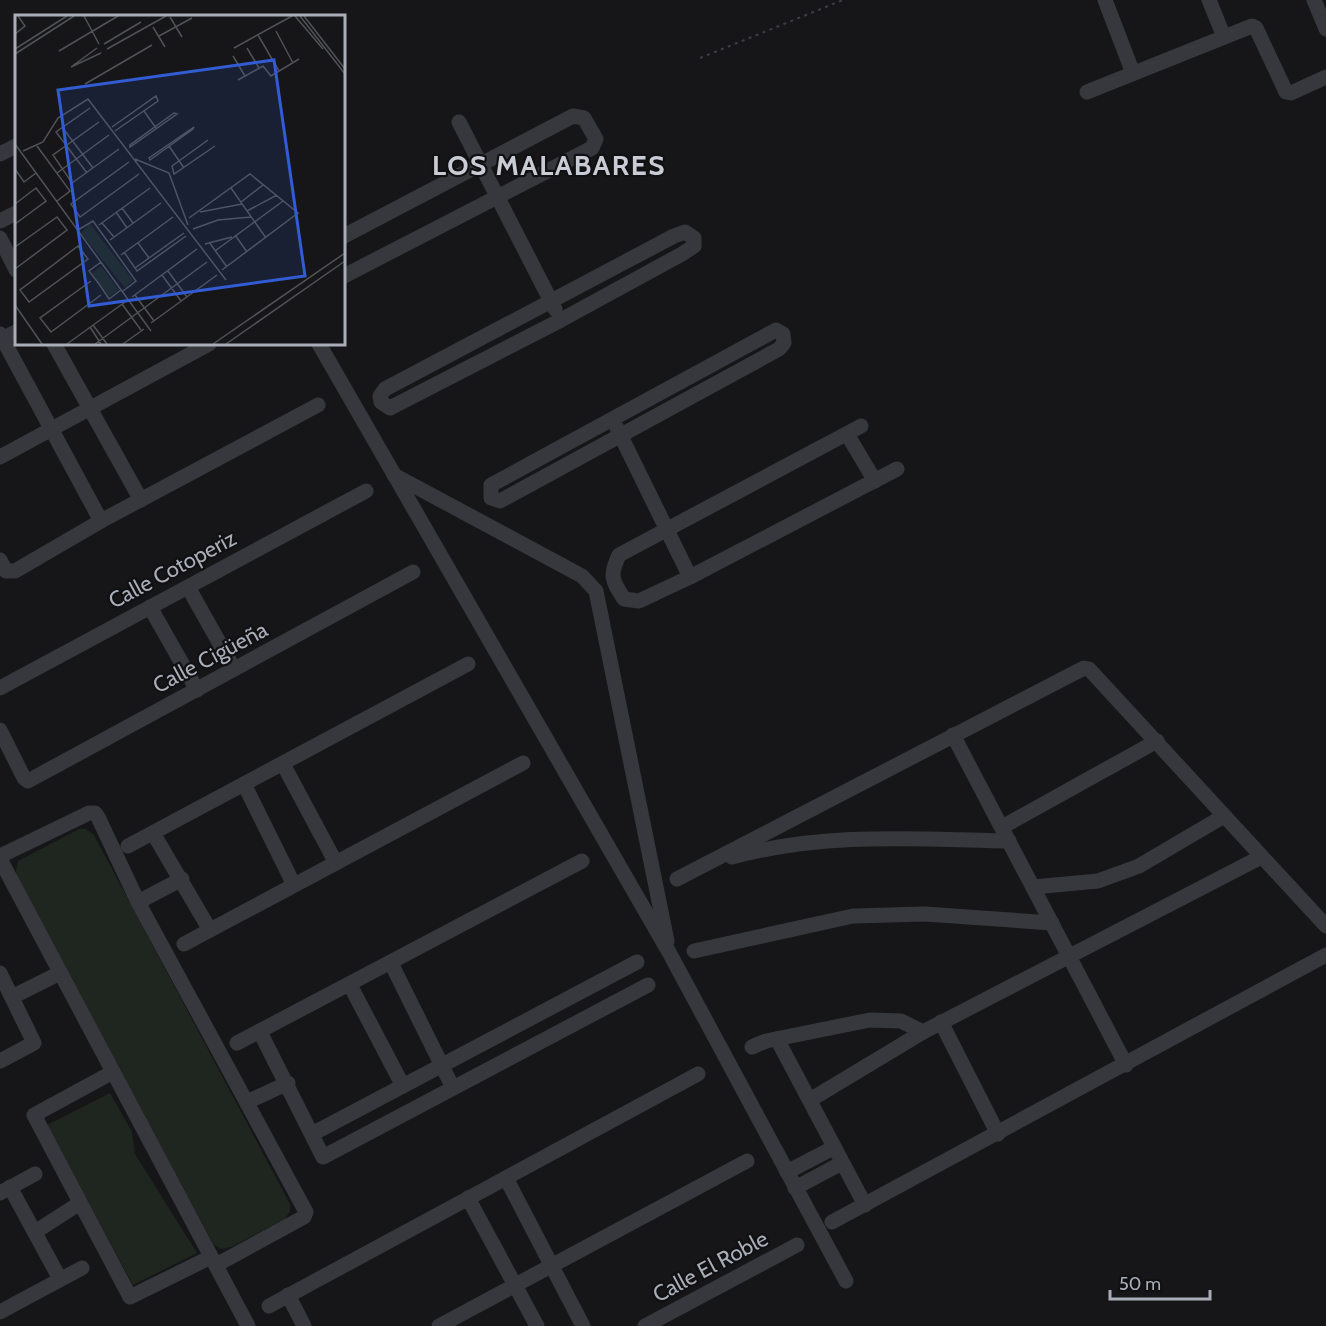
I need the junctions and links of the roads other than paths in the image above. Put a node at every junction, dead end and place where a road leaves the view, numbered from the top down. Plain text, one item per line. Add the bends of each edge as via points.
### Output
1 (1105, 0) edge
2 (1209, 0) edge
3 (1314, 0) edge
4 (1326, 29) edge
5 (1224, 37) junction
6 (1133, 73) junction
7 (1326, 77) edge
8 (1087, 92) dead end
9 (459, 123) dead end
10 (15, 146) edge
11 (0, 154) edge
12 (480, 165) junction
13 (497, 197) junction
14 (15, 214) edge
15 (0, 221) edge
16 (345, 235) edge
17 (0, 238) edge
18 (15, 268) edge
19 (345, 275) edge
20 (551, 301) junction
21 (561, 320) junction
22 (5, 336) edge
23 (55, 345) edge
24 (207, 345) edge
25 (320, 345) edge
26 (318, 405) dead end
27 (89, 408) junction
28 (613, 420) junction
29 (52, 429) junction
30 (621, 436) junction
31 (0, 457) edge
32 (897, 470) dead end
33 (394, 476) junction
34 (875, 482) junction
35 (366, 490) dead end
36 (141, 500) junction
37 (101, 521) junction
38 (665, 531) junction
39 (0, 560) edge
40 (413, 572) dead end
41 (690, 578) junction
42 (614, 584) junction
43 (188, 587) junction
44 (596, 591) junction
45 (150, 607) junction
46 (468, 664) dead end
47 (234, 669) junction
48 (0, 688) edge
49 (196, 690) junction
50 (953, 735) junction
51 (2, 737) edge
52 (1157, 741) junction
53 (523, 763) dead end
54 (283, 764) junction
55 (244, 784) junction
56 (1224, 816) junction
57 (1002, 827) junction
58 (153, 833) junction
59 (1009, 841) junction
60 (129, 846) dead end
61 (1261, 856) junction
62 (0, 858) edge
63 (582, 861) dead end
64 (336, 862) junction
65 (705, 864) junction
66 (182, 879) junction
67 (676, 879) dead end
68 (294, 885) junction
69 (1033, 887) junction
70 (138, 902) junction
71 (1052, 923) junction
72 (1326, 926) edge
73 (210, 930) junction
74 (184, 944) dead end
75 (694, 951) dead end
76 (670, 954) junction
77 (1069, 956) junction
78 (1326, 956) edge
79 (637, 962) dead end
80 (391, 963) junction
81 (0, 973) edge
82 (60, 973) junction
83 (648, 984) dead end
84 (350, 985) junction
85 (12, 997) junction
86 (941, 1022) junction
87 (260, 1032) junction
88 (923, 1032) junction
89 (777, 1038) junction
90 (237, 1043) dead end
91 (752, 1047) dead end
92 (0, 1061) edge
93 (442, 1065) junction
94 (1126, 1065) junction
95 (113, 1072) junction
96 (699, 1074) dead end
97 (288, 1083) junction
98 (403, 1086) junction
99 (453, 1088) junction
100 (810, 1100) junction
101 (247, 1102) junction
102 (312, 1134) junction
103 (998, 1134) junction
104 (834, 1148) junction
105 (747, 1161) dead end
106 (842, 1163) junction
107 (787, 1172) junction
108 (35, 1174) dead end
109 (506, 1178) junction
110 (795, 1188) junction
111 (5, 1190) edge
112 (468, 1198) junction
113 (80, 1203) junction
114 (865, 1205) junction
115 (832, 1222) dead end
116 (35, 1232) junction
117 (797, 1245) dead end
118 (213, 1261) junction
119 (552, 1265) junction
120 (82, 1268) dead end
121 (60, 1279) junction
122 (846, 1281) dead end
123 (515, 1285) junction
124 (288, 1296) junction
125 (269, 1306) dead end
126 (0, 1312) edge
127 (248, 1326) edge
128 (304, 1326) edge
129 (438, 1326) edge
130 (537, 1326) edge
131 (583, 1326) edge
132 (645, 1326) edge

1 - 6 street
2 - 5 street
3 - 4 street
5 - 6 street
5 - 7 street via 1254,26 1288,93
6 - 8 street
9 - 12 street
10 - 11 street
12 - 13 street
12 - 13 street via 573,116 584,118 596,139 592,148
12 - 16 street
13 - 19 street
13 - 20 street
14 - 15 street
17 - 18 street
20 - 21 street
20 - 21 street via 674,236 686,232 694,238 694,246
20 - 21 street via 385,389 381,402 390,408
22 - 29 street
23 - 27 street
24 - 27 street
25 - 33 street
26 - 36 street
27 - 29 street
27 - 36 street
28 - 30 street
28 - 30 street via 491,485 491,498 500,501
28 - 30 street via 767,333 776,330 783,334 784,343 779,349
29 - 31 street
29 - 37 street
30 - 38 street
32 - 34 street
33 - 44 street via 582,576
33 - 76 street
34 - 38 street via 854,430
34 - 41 street
35 - 43 street, Calle Cotoperiz
36 - 37 street
37 - 39 street via 15,571 6,571
38 - 41 street
38 - 42 street via 619,555 612,569
40 - 47 street, Calle Cigüeña
41 - 42 street via 639,601 624,599
42 - 44 street
43 - 45 street, Calle Cotoperiz
43 - 47 street
44 - 76 street
45 - 48 street, Calle Cotoperiz
45 - 49 street
46 - 54 street
47 - 49 street, Calle Cigüeña
49 - 51 street, Calle Cigüeña via 28,781
50 - 52 street via 1084,668
50 - 57 street
50 - 65 street
52 - 56 street
52 - 57 street
53 - 64 street
54 - 55 street
54 - 64 street
55 - 58 street
55 - 68 street
56 - 61 street
56 - 69 street via 1139,866 1098,881
57 - 59 street
58 - 60 street
58 - 66 street
59 - 65 street via 849,837 773,846
59 - 69 street
61 - 72 street
61 - 77 street
62 - 70 street via 95,813
62 - 82 street
63 - 80 street
64 - 68 street
65 - 67 street
66 - 70 street
66 - 73 street
68 - 73 street
69 - 71 street
70 - 101 street
71 - 75 street via 925,914 853,916
71 - 77 street
73 - 74 street
76 - 107 street
77 - 86 street
77 - 94 street
78 - 94 street
79 - 93 street
80 - 84 street
80 - 93 street
81 - 85 street
82 - 85 street
82 - 95 street
83 - 99 street
84 - 87 street
84 - 98 street
85 - 92 street via 34,1043
86 - 88 street
86 - 103 street
87 - 90 street
87 - 97 street
88 - 89 street via 901,1021 870,1020
88 - 100 street
89 - 91 street
89 - 100 street
93 - 98 street
93 - 99 street
94 - 103 street
95 - 113 street via 34,1115
95 - 118 street
96 - 109 street
97 - 101 street
97 - 102 street
98 - 102 street
99 - 102 street via 323,1157
100 - 104 street
101 - 118 street via 306,1215
103 - 114 street
104 - 106 street
104 - 107 street
105 - 119 street
106 - 110 street
106 - 114 street
107 - 110 street
108 - 111 street
109 - 112 street
109 - 119 street
110 - 122 street
111 - 116 street
112 - 123 street
112 - 124 street
113 - 116 street
113 - 118 street via 130,1297
114 - 115 street
116 - 121 street
117 - 132 street, Calle El Roble
118 - 127 street
119 - 123 street
119 - 131 street
120 - 121 street
121 - 126 street
123 - 129 street
123 - 130 street
124 - 125 street
124 - 128 street

